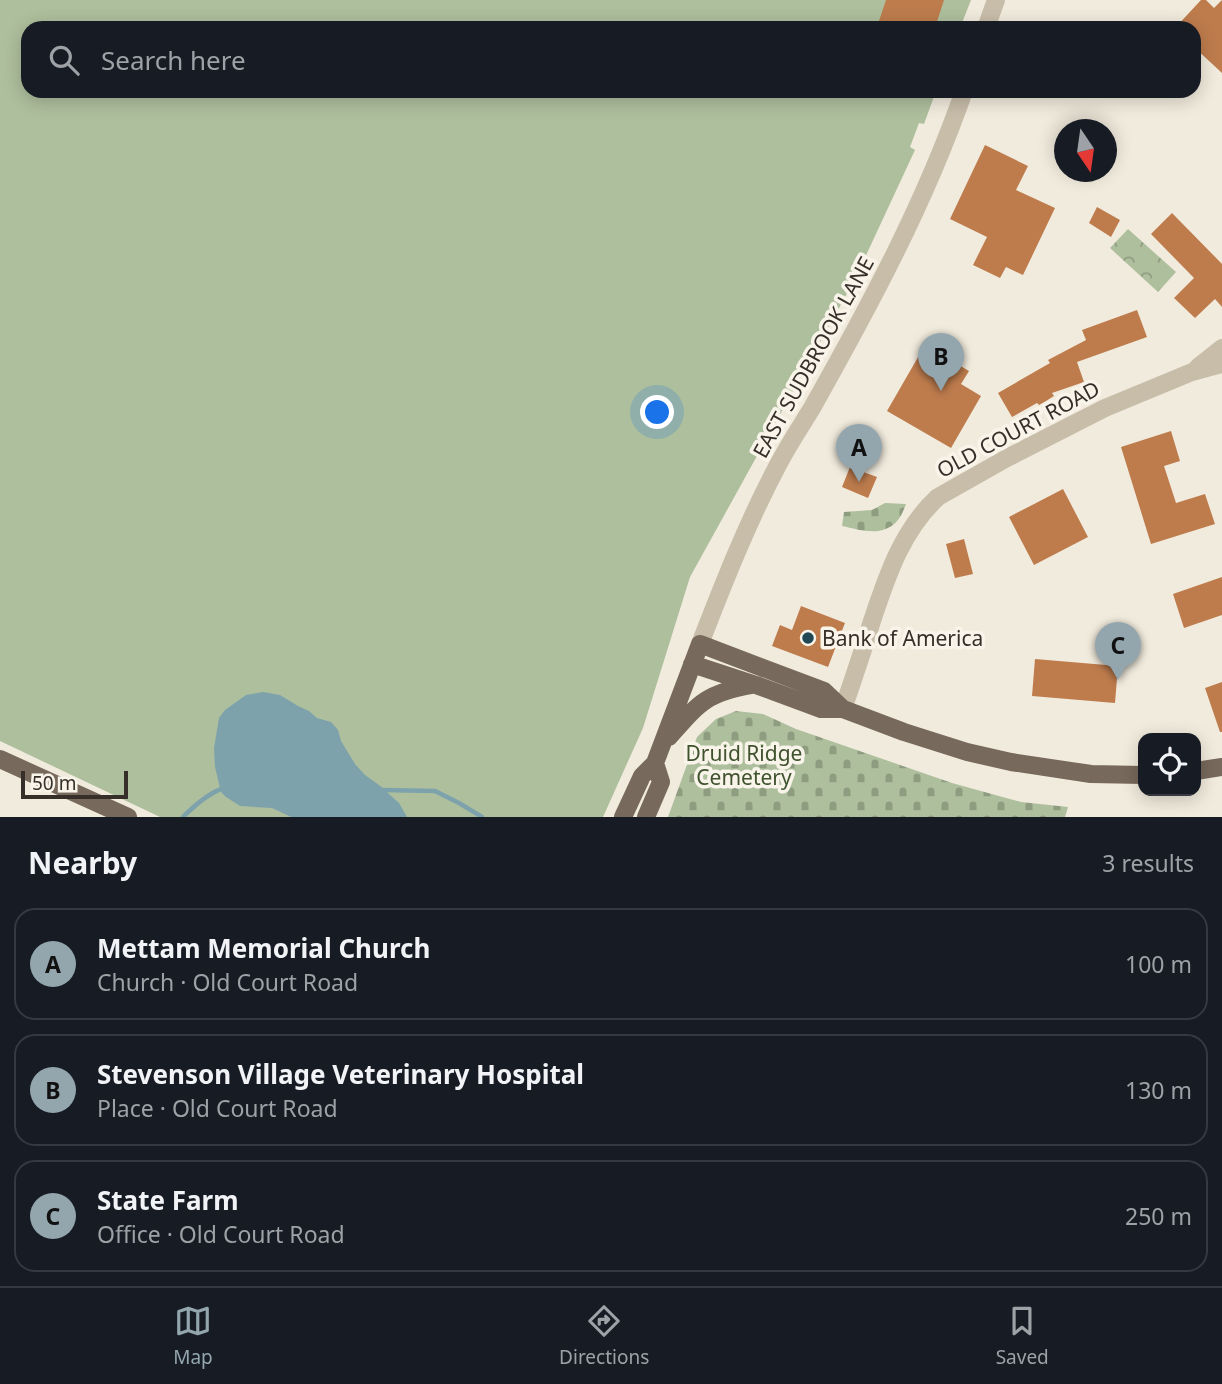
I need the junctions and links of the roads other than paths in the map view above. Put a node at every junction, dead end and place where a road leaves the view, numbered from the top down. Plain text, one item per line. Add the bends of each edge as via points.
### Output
1 (996, 0) edge
2 (988, 21) edge
3 (962, 98) edge
4 (1222, 348) edge
5 (1222, 364) edge
6 (1192, 372) junction
7 (700, 644) junction
8 (692, 664) junction
9 (756, 685) junction
10 (843, 709) junction
11 (662, 745) junction
12 (0, 759) edge
13 (656, 763) junction
14 (1222, 767) edge
15 (1201, 770) edge
16 (1138, 775) edge
17 (128, 817) edge
18 (623, 817) edge
19 (646, 817) edge

1 - 2 street
3 - 7 street, EAST SUDBROOK LANE via 908,227 742,538
4 - 6 street
5 - 6 street, OLD COURT ROAD
6 - 10 street, OLD COURT ROAD via 1070,424 937,497 905,537 895,558
7 - 8 main road
7 - 10 main road via 824,691
8 - 9 main road
8 - 11 main road
9 - 10 main road via 821,709
9 - 11 main road via 707,698
10 - 16 main road via 904,732 1012,762 1091,774
11 - 13 main road
12 - 17 main road
13 - 18 main road via 642,776
13 - 19 main road via 661,782
14 - 15 main road

